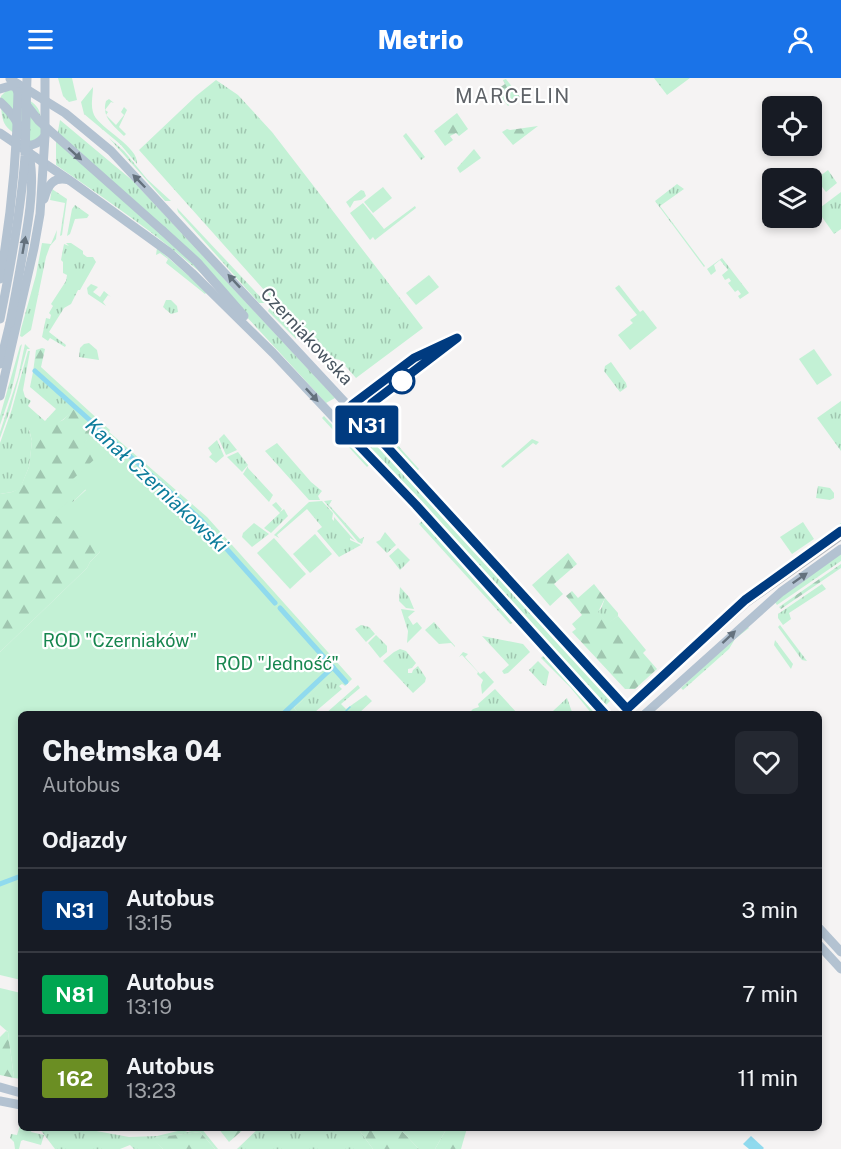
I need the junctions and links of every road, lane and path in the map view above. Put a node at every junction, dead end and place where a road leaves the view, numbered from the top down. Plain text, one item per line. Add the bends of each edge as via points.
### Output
1 (9, 78) edge
2 (45, 78) edge
3 (22, 81) edge
4 (0, 89) edge
5 (45, 100) junction
6 (0, 102) edge
7 (0, 133) edge
8 (45, 136) junction
9 (14, 142) junction
10 (44, 163) junction
11 (69, 180) junction
12 (41, 210) junction
13 (0, 279) edge
14 (0, 319) edge
15 (273, 353) junction
16 (0, 364) edge
17 (0, 396) edge
18 (841, 531) edge
19 (841, 549) edge
20 (602, 711) edge
21 (625, 711) edge
22 (627, 711) edge
23 (648, 711) edge
24 (822, 931) edge
25 (822, 948) edge
26 (841, 952) edge
27 (841, 969) edge
28 (0, 1087) edge
29 (18, 1092) edge
30 (0, 1101) edge
31 (18, 1104) edge

1 - 3 main road
1 -> 15 main road, bridge via 39,121 204,269
2 - 5 main road
3 - 4 main road
3 - 5 main road, Czerniakowska
3 - 13 main road, bridge
3 - 14 main road, bridge via 26,119 21,197
5 - 8 main road
21 -> 5 main road, Czerniakowska via 471,537 111,151
16 -> 6 main road, bridge via 20,271 33,181 29,149 15,120
7 - 9 main road, Czerniakowska
8 - 9 main road via 30,146
8 - 10 main road
9 - 10 main road, Czerniakowska
10 - 11 main road, Czerniakowska
10 - 12 main road
11 - 12 main road via 51,183
11 - 15 main road, Czerniakowska via 170,254
12 - 17 main road
15 -> 20 main road, Czerniakowska
18 - 22 main road via 745,600
23 -> 19 main road via 776,596
24 - 26 main road
25 - 27 main road
28 - 29 main road
30 - 31 main road

